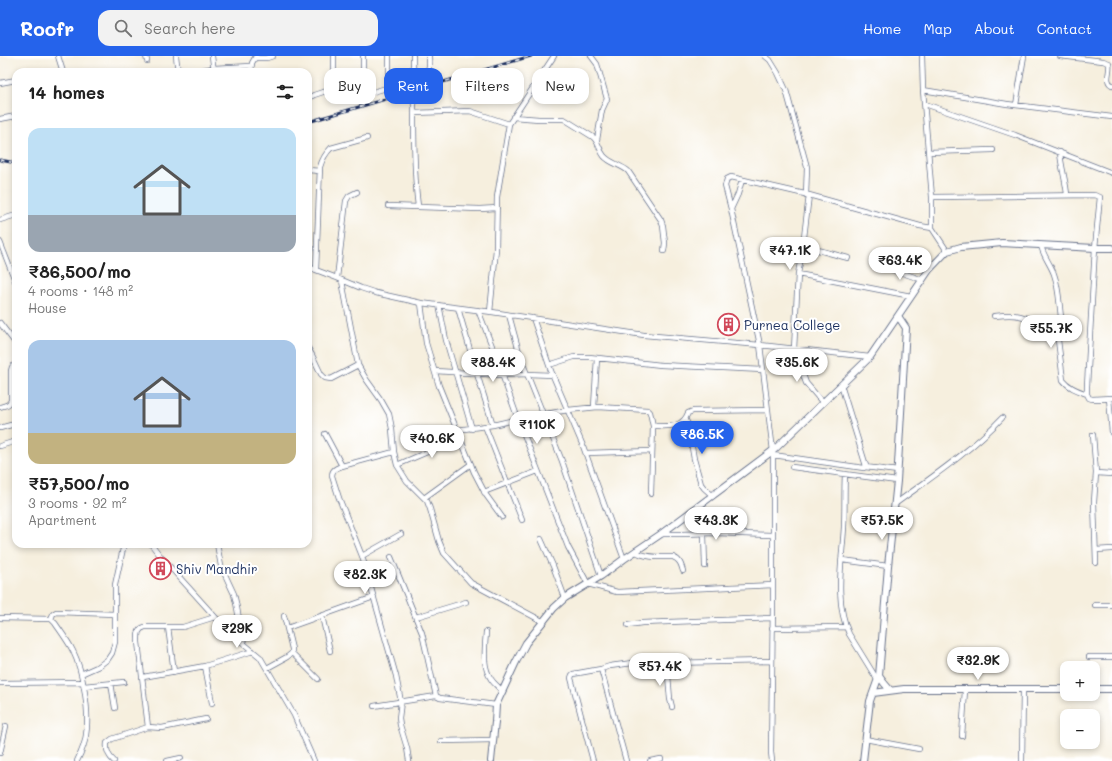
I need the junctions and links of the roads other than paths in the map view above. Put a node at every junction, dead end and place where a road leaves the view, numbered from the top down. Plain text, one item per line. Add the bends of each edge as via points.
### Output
1 (58, 56) edge
2 (176, 56) edge
3 (212, 56) edge
4 (273, 56) edge
5 (334, 56) edge
6 (363, 56) edge
7 (389, 56) edge
8 (413, 56) edge
9 (429, 56) edge
10 (554, 56) edge
11 (590, 56) edge
12 (765, 56) edge
13 (1024, 56) edge
14 (1060, 56) edge
15 (255, 57) edge
16 (923, 57) edge
17 (251, 66) joint
18 (62, 68) edge
19 (178, 68) edge
20 (214, 68) edge
21 (232, 68) edge
22 (334, 68) edge
23 (363, 68) dead end
24 (389, 68) edge
25 (413, 68) edge
26 (428, 68) edge
27 (12, 81) edge
28 (0, 83) edge
29 (1112, 85) edge
30 (384, 88) edge
31 (923, 90) junction
32 (312, 96) edge
33 (414, 104) edge
34 (925, 104) junction
35 (1016, 105) junction
36 (414, 113) junction
37 (12, 117) edge
38 (513, 117) junction
39 (1112, 117) edge
40 (0, 119) edge
41 (509, 124) junction
42 (367, 138) dead end
43 (597, 140) junction
44 (993, 150) dead end
45 (928, 152) junction
46 (1060, 152) junction
47 (312, 170) edge
48 (320, 171) junction
49 (1112, 174) edge
50 (742, 180) junction
51 (357, 192) dead end
52 (807, 195) junction
53 (1067, 195) junction
54 (932, 197) junction
55 (388, 206) dead end
56 (418, 206) junction
57 (497, 208) junction
58 (731, 209) junction
59 (12, 216) edge
60 (0, 220) edge
61 (932, 228) junction
62 (0, 242) edge
63 (1042, 245) junction
64 (803, 246) junction
65 (1096, 248) junction
66 (1112, 248) edge
67 (664, 251) dead end
68 (947, 251) junction
69 (848, 258) dead end
70 (882, 266) dead end
71 (312, 268) edge
72 (316, 270) junction
73 (12, 273) edge
74 (798, 274) junction
75 (337, 278) junction
76 (923, 280) junction
77 (342, 281) junction
78 (911, 296) junction
79 (421, 303) junction
80 (439, 305) junction
81 (458, 308) junction
82 (478, 310) junction
83 (490, 312) junction
84 (509, 315) junction
85 (898, 316) junction
86 (994, 316) dead end
87 (534, 318) junction
88 (1070, 320) dead end
89 (0, 323) edge
90 (12, 339) edge
91 (760, 345) junction
92 (794, 349) junction
93 (312, 355) edge
94 (870, 357) junction
95 (597, 358) junction
96 (358, 365) junction
97 (549, 365) junction
98 (12, 367) edge
99 (763, 370) junction
100 (435, 371) junction
101 (456, 373) junction
102 (477, 374) junction
103 (527, 374) junction
104 (502, 375) junction
105 (553, 375) junction
106 (841, 385) junction
107 (1087, 394) junction
108 (1110, 398) edge
109 (823, 403) junction
110 (0, 407) edge
111 (594, 407) junction
112 (568, 410) junction
113 (768, 410) junction
114 (543, 415) junction
115 (1002, 418) dead end
116 (518, 419) junction
117 (686, 420) junction
118 (12, 424) edge
119 (493, 425) junction
120 (485, 426) junction
121 (653, 426) junction
122 (0, 428) edge
123 (472, 429) junction
124 (457, 430) junction
125 (1112, 433) edge
126 (325, 434) dead end
127 (1093, 435) dead end
128 (460, 438) junction
129 (12, 442) edge
130 (0, 446) edge
131 (652, 451) junction
132 (394, 452) junction
133 (586, 453) junction
134 (773, 453) junction
135 (470, 464) junction
136 (397, 465) junction
137 (342, 466) junction
138 (792, 467) dead end
139 (865, 467) junction
140 (538, 471) junction
141 (898, 471) junction
142 (1096, 473) junction
143 (845, 474) junction
144 (1112, 474) edge
145 (897, 481) junction
146 (508, 482) junction
147 (484, 492) junction
148 (651, 494) dead end
149 (713, 496) junction
150 (424, 498) junction
151 (895, 504) junction
152 (502, 517) dead end
153 (522, 520) dead end
154 (401, 534) dead end
155 (661, 534) junction
156 (704, 534) junction
157 (772, 536) junction
158 (541, 539) dead end
159 (123, 548) edge
160 (154, 548) edge
161 (218, 548) edge
162 (1112, 549) edge
163 (1096, 550) junction
164 (635, 551) junction
165 (362, 556) junction
166 (391, 557) dead end
167 (162, 558) junction
168 (624, 559) junction
169 (842, 560) junction
170 (1096, 563) dead end
171 (705, 566) dead end
172 (888, 566) junction
173 (683, 571) dead end
174 (157, 574) dead end
175 (601, 576) junction
176 (588, 584) junction
177 (773, 585) junction
178 (374, 597) junction
179 (565, 598) junction
180 (466, 602) dead end
181 (1095, 605) dead end
182 (1112, 605) edge
183 (115, 614) junction
184 (284, 616) dead end
185 (322, 616) junction
186 (215, 617) junction
187 (416, 617) junction
188 (0, 618) edge
189 (772, 618) junction
190 (51, 619) junction
191 (544, 622) junction
192 (628, 625) dead end
193 (168, 627) junction
194 (846, 627) junction
195 (287, 628) junction
196 (772, 628) junction
197 (486, 632) dead end
198 (245, 644) junction
199 (253, 651) junction
200 (330, 651) dead end
201 (292, 653) junction
202 (1112, 656) edge
203 (1089, 657) dead end
204 (772, 661) junction
205 (667, 663) junction
206 (205, 666) junction
207 (267, 668) junction
208 (601, 669) junction
209 (174, 672) junction
210 (81, 674) junction
211 (143, 677) junction
212 (318, 679) dead end
213 (879, 679) junction
214 (124, 682) dead end
215 (0, 683) edge
216 (111, 683) junction
217 (83, 684) junction
218 (1060, 689) edge
219 (1100, 689) edge
220 (1112, 689) edge
221 (890, 690) junction
222 (965, 690) junction
223 (1022, 690) junction
224 (502, 691) junction
225 (873, 693) junction
226 (436, 696) junction
227 (401, 702) junction
228 (212, 703) dead end
229 (496, 705) junction
230 (374, 706) dead end
231 (672, 707) dead end
232 (115, 708) dead end
233 (206, 719) dead end
234 (6, 726) dead end
235 (148, 727) junction
236 (962, 736) dead end
237 (865, 739) junction
238 (493, 740) junction
239 (441, 741) dead end
240 (919, 749) dead end
241 (0, 753) edge
242 (181, 758) dead end
243 (661, 759) dead end
244 (77, 761) edge
245 (114, 761) edge
246 (167, 761) edge
247 (314, 761) edge
248 (409, 761) edge
249 (491, 761) edge
250 (593, 761) edge
251 (626, 761) edge
252 (650, 761) edge
253 (772, 761) edge
254 (863, 761) edge
255 (1022, 761) edge

1 - 18 street
2 - 19 street
3 - 20 street
4 - 15 street
5 - 22 street
6 - 23 street
7 - 24 street
8 - 25 street
9 - 26 street
10 - 38 street
11 - 43 street via 597,64 607,99 602,110
12 - 52 street via 770,60 786,90 807,167
13 - 35 street
14 - 29 street via 1109,63 1108,81
15 - 17 street
16 - 31 street
17 - 21 street
27 - 28 street
30 - 32 street via 364,92 354,88
31 - 34 street
31 - 35 street
33 - 36 street
34 - 45 street
34 - 46 street
35 - 39 street
36 - 41 street via 470,110
36 - 56 street via 413,141
37 - 40 street
38 - 41 street
38 - 43 street via 564,119
41 - 57 street
42 - 48 street via 332,148 322,161
43 - 67 street via 604,156 628,171 661,220 665,232
44 - 45 street
45 - 54 street
46 - 49 street
46 - 53 street
47 - 48 street
48 - 72 street
50 - 52 street
50 - 58 street
50 - 58 street via 731,177 727,179 725,186
51 - 75 street via 346,201
52 - 61 street
52 - 64 street
53 - 54 street
53 - 65 street via 1100,197
54 - 61 street
55 - 56 street
56 - 57 street
57 - 83 street
58 - 91 street
59 - 60 street
61 - 68 street
62 - 73 street
63 - 65 street
63 - 68 street via 1002,243
63 - 88 street via 1044,257 1054,273 1062,317
64 - 69 street
64 - 74 street
65 - 66 street
65 - 107 street
68 - 76 street
70 - 76 street
71 - 72 street
72 - 75 street
74 - 78 street
74 - 92 street
75 - 77 street
76 - 78 street
77 - 79 street via 376,293
77 - 96 street
78 - 85 street
79 - 80 street
79 - 100 street via 426,343
80 - 81 street
80 - 101 street
81 - 82 street
81 - 102 street
82 - 83 street
82 - 104 street
83 - 84 street
84 - 87 street
84 - 103 street
85 - 94 street
85 - 141 street via 906,328
86 - 107 street via 1021,316 1054,327 1057,332 1063,380 1076,390
87 - 91 street via 644,335
87 - 97 street
89 - 90 street
91 - 92 street
91 - 99 street
92 - 94 street
92 - 109 street via 806,383
93 - 96 street via 325,378 331,379
94 - 106 street
95 - 97 street via 574,357
95 - 99 street via 661,366
95 - 111 street
96 - 132 street via 389,414
97 - 105 street
98 - 110 street via 11,400 7,405
99 - 113 street
100 - 101 street
100 - 124 street
101 - 102 street
101 - 123 street
102 - 104 street
102 - 119 street
103 - 104 street
103 - 105 street
103 - 114 street
104 - 116 street
105 - 112 street
106 - 109 street
106 - 139 street
107 - 108 street via 1092,399
108 - 125 street
109 - 134 street
111 - 112 street
111 - 121 street via 648,410
112 - 114 street
112 - 133 street
113 - 117 street via 693,411 688,413
113 - 134 street
114 - 116 street
114 - 175 street via 562,461
115 - 151 street via 929,480
116 - 119 street
116 - 140 street
117 - 121 street via 671,426
117 - 149 street via 701,484
118 - 122 street
119 - 120 street
120 - 123 street
120 - 146 street
121 - 131 street
123 - 124 street
124 - 128 street
126 - 137 street
127 - 142 street
128 - 135 street
128 - 136 street
129 - 130 street
131 - 133 street
131 - 148 street
132 - 136 street
132 - 137 street
133 - 168 street
134 - 139 street
134 - 149 street
134 - 157 street
135 - 147 street
135 - 150 street
136 - 150 street via 407,481
137 - 165 street via 334,469 332,476
138 - 143 street
139 - 141 street
140 - 146 street
140 - 176 street via 568,547
141 - 145 street
142 - 144 street
142 - 163 street
143 - 145 street
143 - 169 street
145 - 151 street
146 - 147 street
146 - 153 street
147 - 152 street
149 - 155 street
150 - 191 street via 444,553 471,583
151 - 172 street
154 - 165 street
155 - 156 street
155 - 164 street
156 - 157 street
156 - 171 street
157 - 177 street
158 - 179 street
159 - 183 street via 115,585
160 - 167 street
161 - 198 street via 221,566 234,594
162 - 163 street
163 - 170 street
164 - 168 street
164 - 173 street via 645,556 673,557 681,563
165 - 178 street
166 - 187 street
167 - 174 street via 156,565
167 - 186 street
168 - 175 street
169 - 172 street
169 - 194 street via 840,593
172 - 213 street
175 - 176 street
176 - 177 street via 617,592
176 - 179 street
177 - 189 street
178 - 185 street
178 - 227 street
179 - 191 street
180 - 187 street
181 - 182 street
183 - 190 street via 56,612
183 - 210 street via 115,642 112,653 99,666
184 - 195 street
185 - 195 street
185 - 200 street
186 - 193 street via 183,627
186 - 198 street
187 - 226 street
188 - 190 street
189 - 192 street
189 - 196 street
190 - 210 street via 73,651
191 - 224 street via 526,643
193 - 209 street
193 - 211 street via 145,627 139,630 138,642
194 - 196 street
194 - 213 street
195 - 201 street
196 - 204 street
197 - 224 street via 487,669 491,679
198 - 199 street
199 - 206 street
199 - 207 street
201 - 207 street
201 - 212 street
202 - 203 street
204 - 205 street
204 - 253 street
205 - 208 street via 640,662
205 - 231 street
206 - 209 street
206 - 228 street
207 - 247 street via 294,715
208 - 250 street via 573,674 571,678
208 - 251 street
209 - 211 street
210 - 217 street
211 - 235 street
213 - 221 street
213 - 225 street
214 - 216 street
215 - 217 street
216 - 217 street
216 - 232 street
217 - 244 street via 87,734
218 - 223 street
219 - 220 street
221 - 222 street
221 - 225 street
222 - 223 street
222 - 236 street
223 - 255 street
224 - 229 street
225 - 237 street
226 - 227 street
226 - 229 street
227 - 230 street
227 - 248 street via 399,718
229 - 238 street
233 - 235 street via 162,728
234 - 241 street
235 - 245 street via 107,743 106,749
237 - 240 street
237 - 254 street
238 - 239 street
238 - 249 street
242 - 246 street
243 - 252 street

